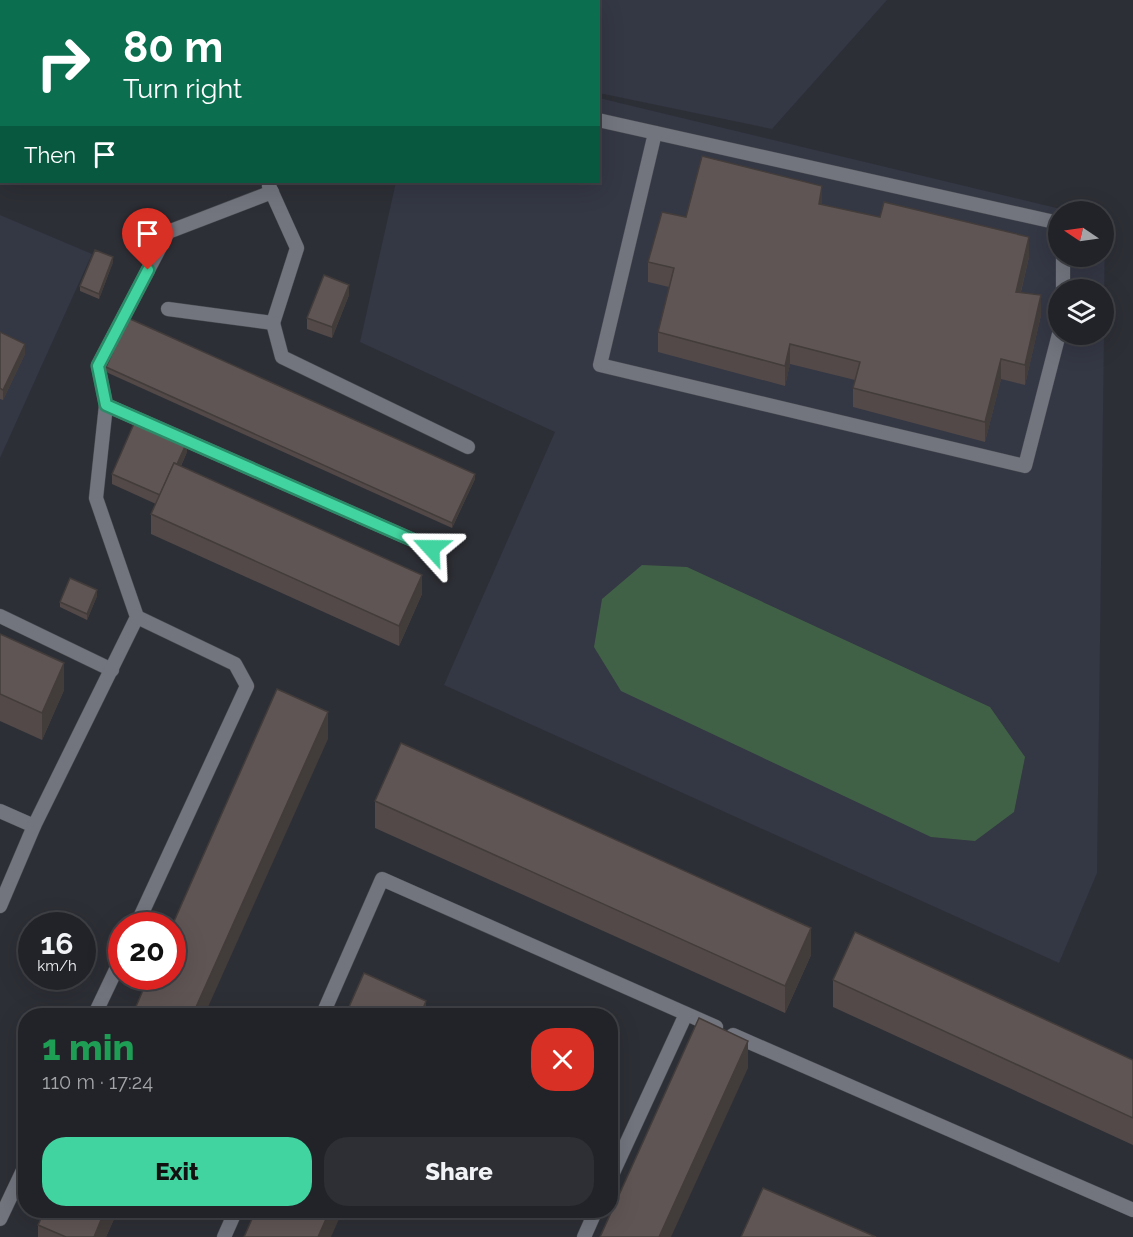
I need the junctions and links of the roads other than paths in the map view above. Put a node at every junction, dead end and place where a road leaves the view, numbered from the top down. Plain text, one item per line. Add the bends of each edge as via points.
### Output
1 (600, 120) edge
2 (655, 133) junction
3 (268, 185) edge
4 (1048, 221) edge
5 (168, 309) dead end
6 (273, 323) junction
7 (1056, 345) edge
8 (106, 405) junction
9 (468, 447) dead end
10 (431, 548) dead end
11 (0, 615) edge
12 (137, 616) junction
13 (112, 670) junction
14 (0, 811) edge
15 (34, 826) junction
16 (0, 906) edge
17 (142, 912) edge
18 (108, 986) edge
19 (98, 1008) edge
20 (326, 1008) edge
21 (686, 1014) junction
22 (618, 1162) edge
23 (18, 1181) edge
24 (1133, 1210) edge
25 (232, 1218) edge
26 (592, 1218) edge
27 (0, 1220) edge
28 (224, 1237) edge
29 (584, 1237) edge

1 - 2 lane
2 - 4 lane
2 - 7 lane via 600,365 1025,466
3 - 6 lane via 297,248
3 - 8 lane via 168,232 98,366
5 - 6 lane
6 - 9 lane via 282,357
8 - 10 lane
8 - 12 lane via 96,498
11 - 13 lane
12 - 13 lane
12 - 17 lane via 235,664 247,686
13 - 15 lane
14 - 15 lane
15 - 16 lane
18 - 19 lane
20 - 21 lane via 382,879
21 - 22 lane
21 - 24 lane
23 - 27 lane
25 - 28 lane
26 - 29 lane

